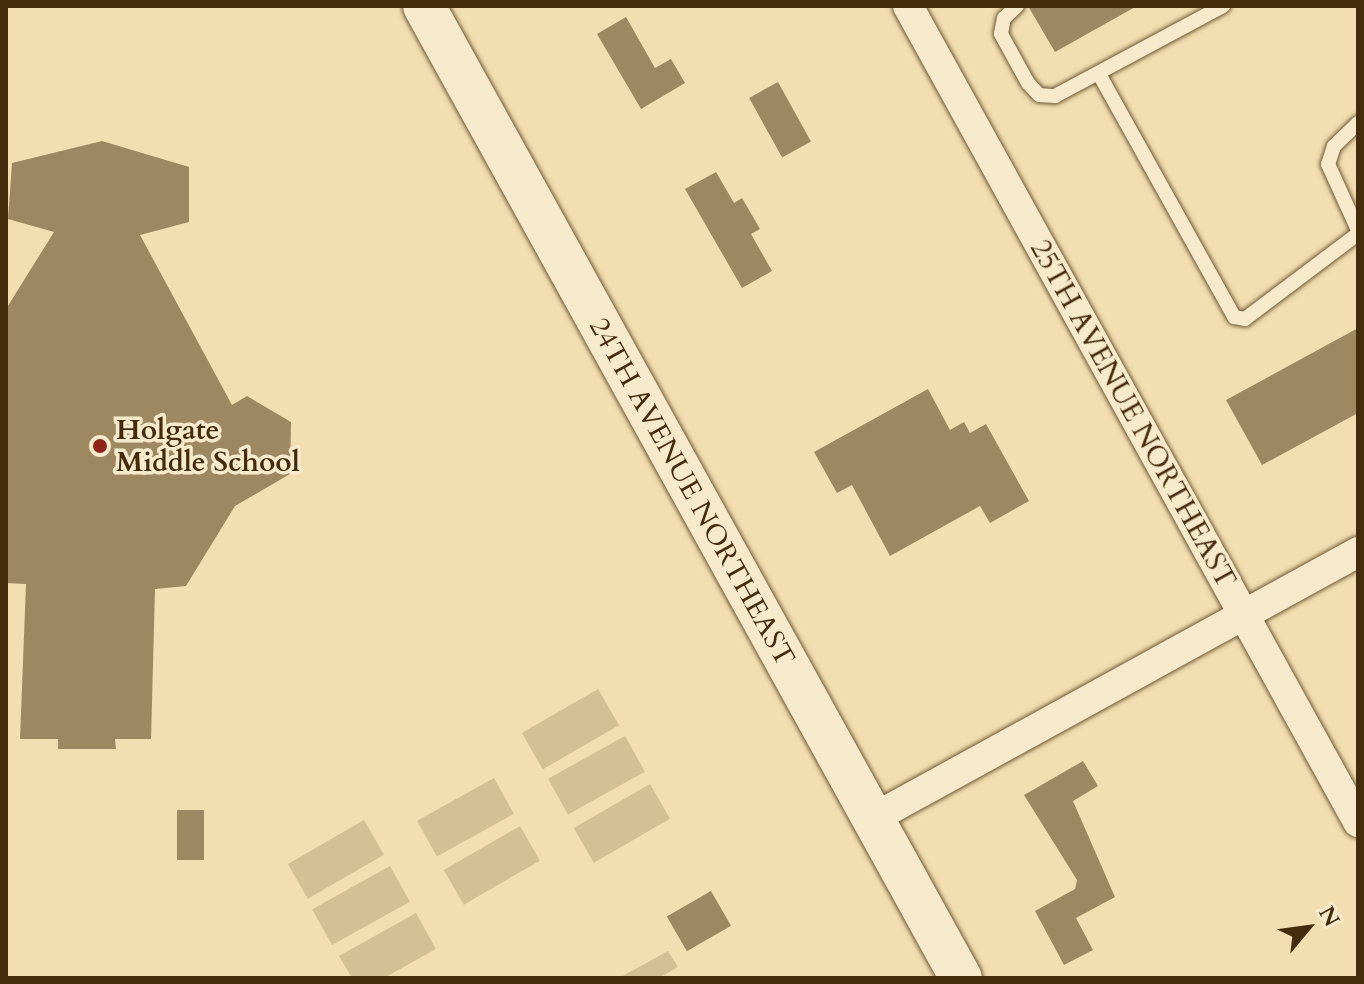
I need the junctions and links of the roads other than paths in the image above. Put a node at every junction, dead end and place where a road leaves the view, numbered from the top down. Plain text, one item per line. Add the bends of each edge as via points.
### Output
1 (424, 6) edge
2 (908, 6) edge
3 (1017, 6) edge
4 (1223, 6) edge
5 (1200, 12) edge
6 (1099, 74) junction
7 (1358, 123) edge
8 (1358, 232) edge
9 (1358, 552) edge
10 (1242, 613) junction
11 (872, 819) junction
12 (1358, 822) edge
13 (961, 978) edge

1 - 11 main road, 24TH AVENUE NORTHEAST
2 - 10 street, 25TH AVENUE NORTHEAST
3 - 6 lane via 1004,18 1001,34 1039,95 1055,96
4 - 5 lane
5 - 6 lane
6 - 8 lane via 1234,317 1245,319
7 - 8 lane via 1334,146 1328,164
9 - 10 street
10 - 11 street
10 - 12 street, 25TH AVENUE NORTHEAST
11 - 13 main road, 24TH AVENUE NORTHEAST

